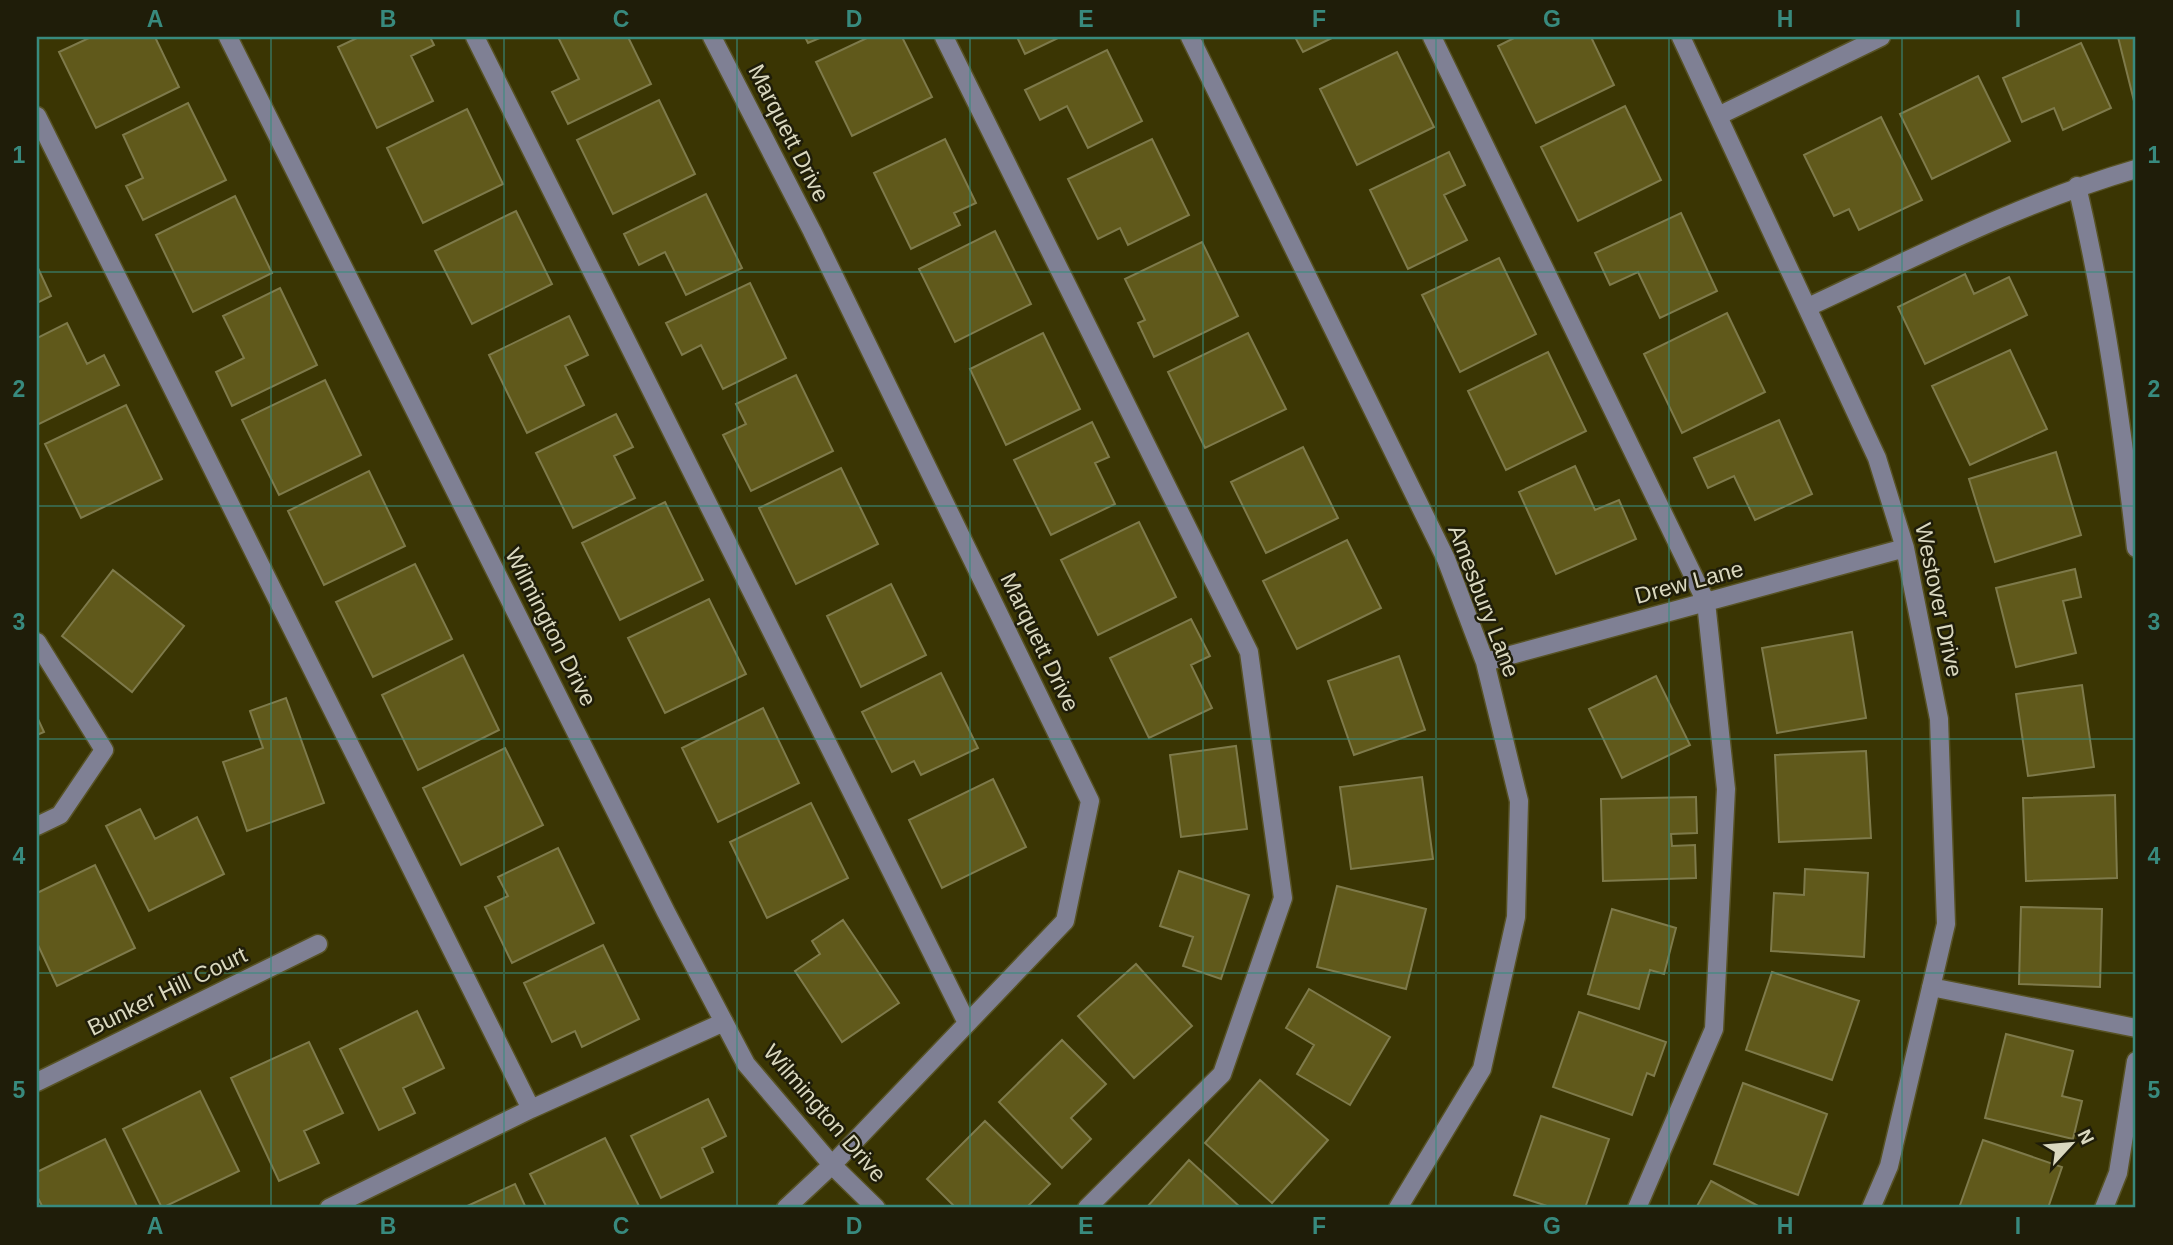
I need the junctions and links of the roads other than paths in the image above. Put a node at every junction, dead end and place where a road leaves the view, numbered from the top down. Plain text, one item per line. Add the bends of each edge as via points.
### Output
1 (228, 37) edge
2 (475, 37) edge
3 (712, 37) edge
4 (944, 37) edge
5 (1190, 37) edge
6 (1432, 37) edge
7 (1681, 37) edge
8 (1881, 37) edge
9 (1720, 115) junction
10 (37, 116) edge
11 (2136, 169) edge
12 (2077, 186) junction
13 (1808, 307) junction
14 (1905, 548) junction
15 (2136, 548) edge
16 (1706, 602) junction
17 (37, 642) edge
18 (1485, 663) junction
19 (37, 826) edge
20 (318, 944) dead end
21 (1931, 987) junction
22 (724, 1022) junction
23 (967, 1023) junction
24 (2136, 1028) edge
25 (2136, 1060) edge
26 (37, 1082) edge
27 (531, 1109) junction
28 (832, 1165) junction
29 (329, 1208) edge
30 (786, 1208) edge
31 (876, 1208) edge
32 (1087, 1208) edge
33 (1398, 1208) edge
34 (1637, 1208) edge
35 (1871, 1208) edge
36 (2104, 1208) edge

1 - 22 street, Wilmington Drive
2 - 23 street
3 - 23 street, Marquett Drive via 1090,801 1065,921
4 - 32 street via 1249,652 1283,898 1222,1074
5 - 18 street, Amesbury Lane via 1446,559
6 - 16 street
7 - 9 street, Westover Drive
8 - 9 street
9 - 13 street, Westover Drive
10 - 27 street
11 - 12 street
12 - 13 street
12 - 15 street via 2100,286
13 - 14 street, Westover Drive via 1877,458
14 - 16 street, Drew Lane
14 - 21 street, Westover Drive via 1939,719 1947,924
16 - 18 street, Drew Lane
16 - 34 street via 1726,789 1714,1029
17 - 19 street via 104,750 60,815
18 - 33 street, Amesbury Lane via 1519,801 1516,917 1482,1069
20 - 26 street, Bunker Hill Court
21 - 24 street
21 - 35 street, Westover Drive via 1889,1166
22 - 27 street
22 - 28 street, Wilmington Drive via 746,1063
23 - 28 street, Marquett Drive
25 - 36 street via 2118,1173
27 - 29 street
28 - 30 street, Marquett Drive
28 - 31 street, Wilmington Drive

